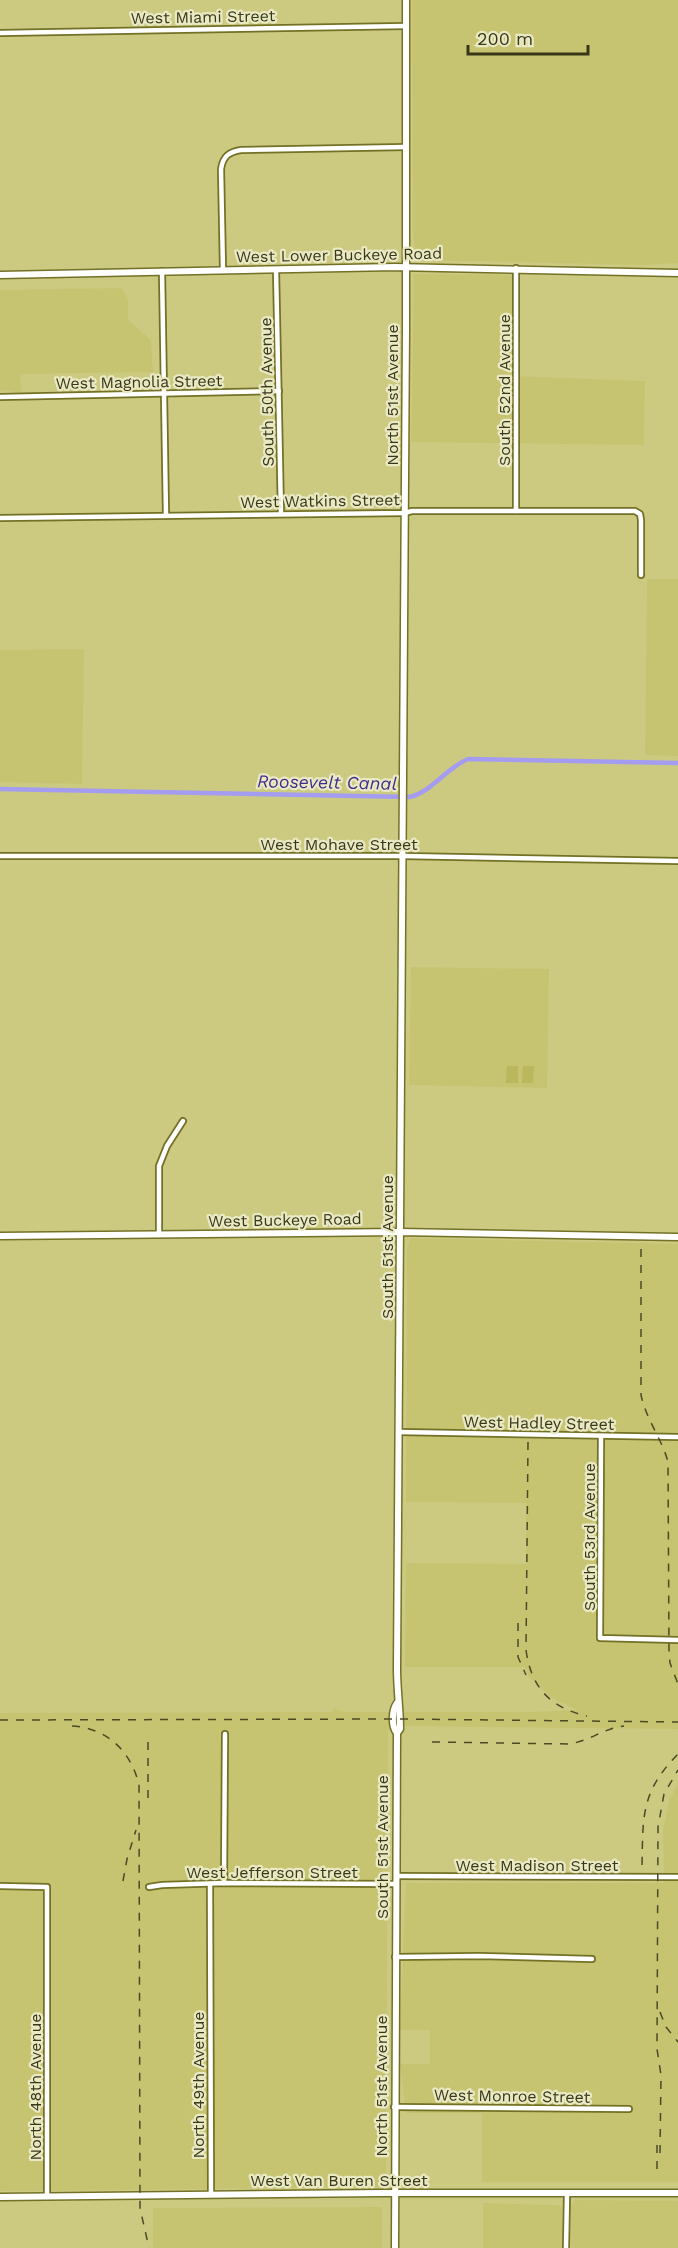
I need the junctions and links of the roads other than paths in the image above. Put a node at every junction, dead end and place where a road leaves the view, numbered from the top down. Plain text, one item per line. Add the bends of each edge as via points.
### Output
1 (406, 0) edge
2 (406, 26) junction
3 (0, 33) edge
4 (406, 147) junction
5 (406, 267) junction
6 (516, 268) junction
7 (276, 269) junction
8 (223, 270) junction
9 (162, 272) junction
10 (678, 273) edge
11 (0, 274) edge
12 (279, 391) junction
13 (165, 394) junction
14 (0, 397) edge
15 (516, 511) junction
16 (404, 513) junction
17 (281, 514) junction
18 (166, 515) junction
19 (0, 518) edge
20 (641, 574) dead end
21 (403, 790) joint
22 (0, 856) edge
23 (403, 856) junction
24 (678, 861) edge
25 (183, 1120) dead end
26 (400, 1232) junction
27 (159, 1234) junction
28 (0, 1236) edge
29 (678, 1237) edge
30 (399, 1432) junction
31 (601, 1436) junction
32 (678, 1437) edge
33 (678, 1640) edge
34 (225, 1734) dead end
35 (678, 1877) edge
36 (396, 1880) junction
37 (224, 1883) junction
38 (210, 1884) junction
39 (0, 1886) edge
40 (148, 1887) dead end
41 (395, 1959) junction
42 (592, 1959) dead end
43 (394, 2107) junction
44 (629, 2109) dead end
45 (394, 2193) junction
46 (678, 2193) edge
47 (567, 2194) junction
48 (210, 2195) junction
49 (0, 2197) edge
50 (47, 2197) junction
51 (394, 2248) edge
52 (566, 2248) edge

1 - 2 main road, North 51st Avenue
2 - 3 street, West Miami Street
2 - 4 main road, North 51st Avenue
4 - 5 main road, North 51st Avenue
4 - 8 street via 232,151 225,156 221,169
5 - 6 main road, West Lower Buckeye Road
5 - 7 main road, West Lower Buckeye Road
5 - 16 main road, North 51st Avenue
6 - 10 main road, West Lower Buckeye Road
6 - 15 street, South 52nd Avenue
7 - 8 main road, West Lower Buckeye Road
7 - 12 street, South 50th Avenue
8 - 9 main road, West Lower Buckeye Road
9 - 11 main road, West Lower Buckeye Road
9 - 13 street
12 - 13 street, West Magnolia Street
12 - 17 street, South 50th Avenue
13 - 14 street, West Magnolia Street
13 - 18 street
15 - 16 street, West Watkins Street
15 - 20 street, West Watkins Street via 635,511 640,514
16 - 17 street, West Watkins Street
16 - 21 main road, North 51st Avenue
17 - 18 street, West Watkins Street
18 - 19 street, West Watkins Street
21 - 23 main road, South 51st Avenue
22 - 23 street, West Mohave Street
23 - 24 street, West Mohave Street
23 - 26 main road, South 51st Avenue
25 - 27 street via 159,1166
26 - 27 main road, West Buckeye Road
26 - 29 main road, West Buckeye Road
26 - 30 main road, South 51st Avenue
27 - 28 main road, West Buckeye Road
30 - 31 street, West Hadley Street
30 - 36 main road, South 51st Avenue
31 - 32 street, West Hadley Street
31 - 33 street, South 53rd Avenue via 600,1638
34 - 37 street
35 - 36 street, West Madison Street
36 - 37 street, West Jefferson Street
36 - 41 main road, South 51st Avenue
37 - 38 street, West Jefferson Street
38 - 40 street, West Jefferson Street
38 - 48 street, North 49th Avenue
39 - 50 street, North 48th Avenue via 47,1887
41 - 42 street
41 - 43 main road, North 51st Avenue
43 - 44 street, West Monroe Street
43 - 45 main road, North 51st Avenue
45 - 47 main road, West Van Buren Street
45 - 48 main road, West Van Buren Street
45 - 51 main road, North 51st Avenue
46 - 47 main road, West Van Buren Street
47 - 52 street
48 - 50 main road, West Van Buren Street
49 - 50 main road, West Van Buren Street

